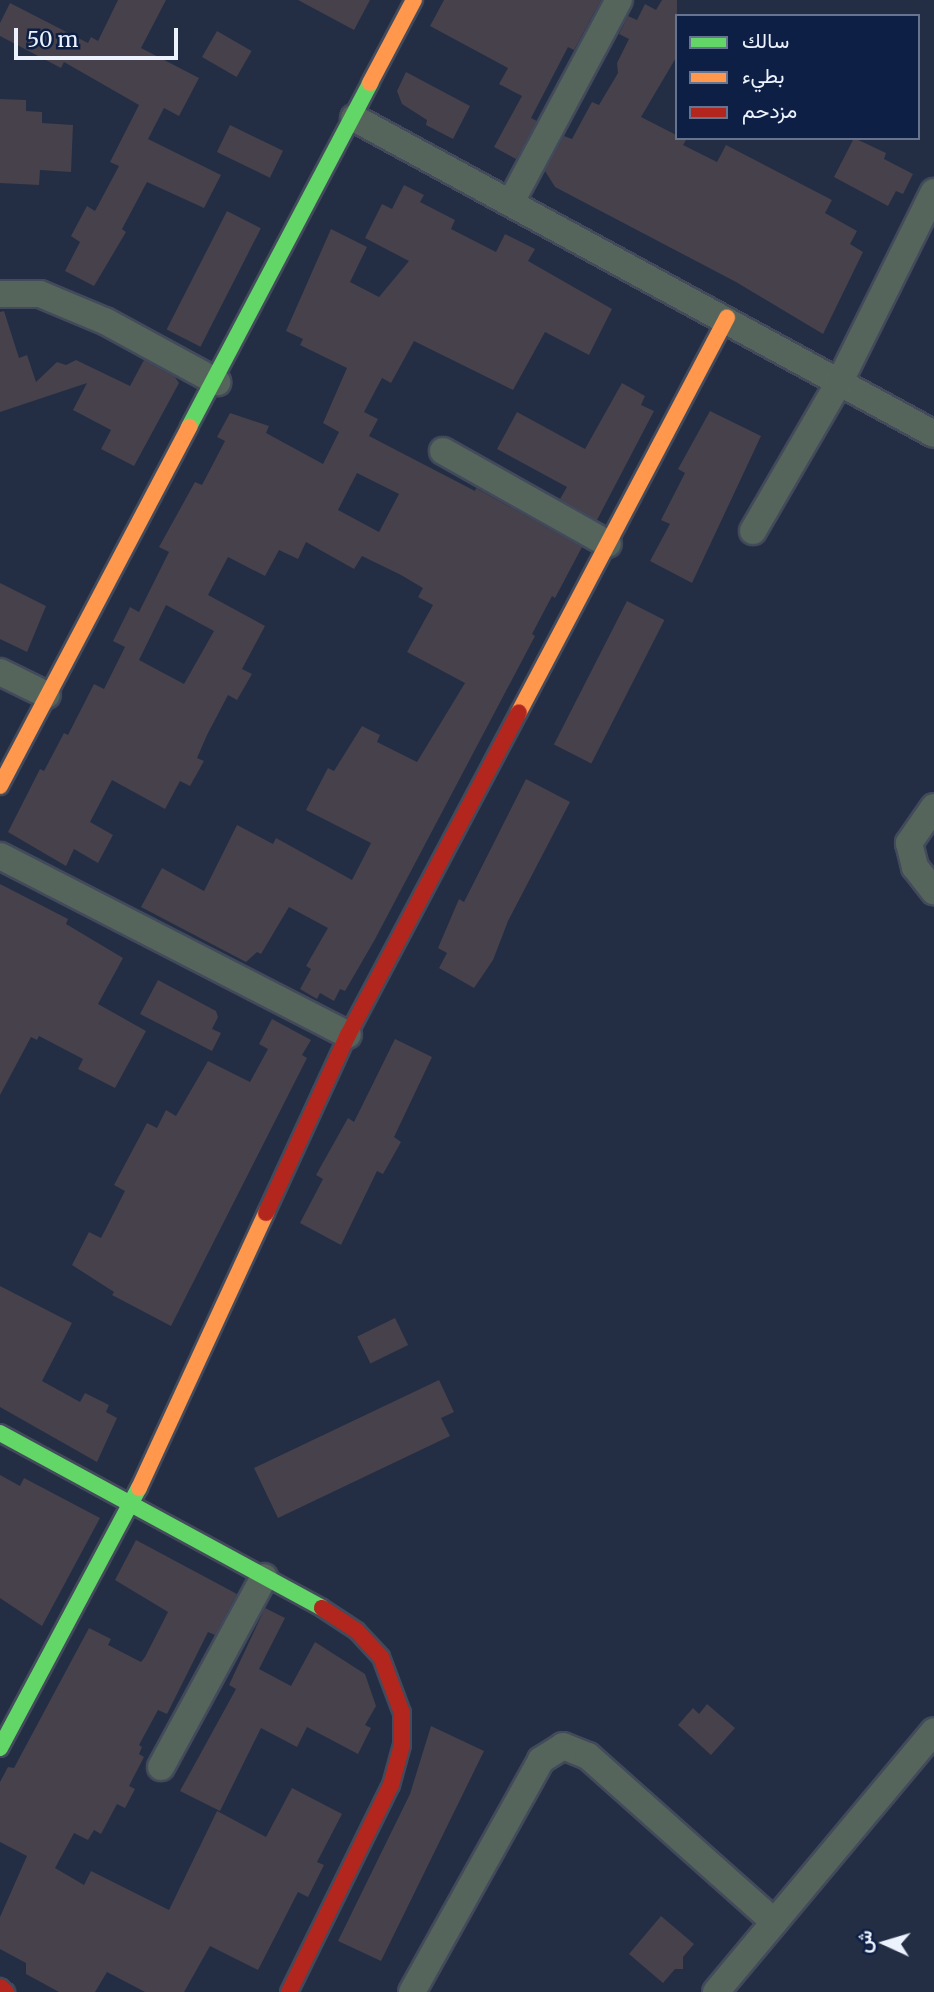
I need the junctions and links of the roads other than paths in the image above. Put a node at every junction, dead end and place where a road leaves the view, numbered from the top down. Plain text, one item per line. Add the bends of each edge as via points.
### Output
1 (414, 0) edge
2 (619, 0) edge
3 (354, 118) junction
4 (934, 192) edge
5 (511, 202) junction
6 (0, 294) edge
7 (727, 317) junction
8 (216, 382) junction
9 (840, 382) junction
10 (934, 434) edge
11 (443, 451) dead end
12 (753, 531) dead end
13 (608, 544) junction
14 (0, 672) edge
15 (47, 695) junction
16 (0, 786) edge
17 (934, 807) edge
18 (0, 856) edge
19 (934, 891) edge
20 (348, 1035) junction
21 (0, 1433) edge
22 (132, 1503) junction
23 (264, 1577) junction
24 (934, 1731) edge
25 (0, 1748) edge
26 (161, 1767) dead end
27 (773, 1921) junction
28 (0, 1987) edge
29 (6, 1992) edge
30 (289, 1992) edge
31 (412, 1992) edge
32 (716, 1992) edge

1 - 3 street
2 - 5 street
3 - 5 street
3 - 8 street
4 - 9 street
5 - 7 street
6 - 8 street via 40,294 105,321
7 - 9 street
7 - 13 street
8 - 15 street
9 - 10 street
9 - 12 street
11 - 13 street
13 - 20 street
14 - 15 street
15 - 16 street
17 - 19 street via 909,843 915,867
18 - 20 street
20 - 22 street
21 - 22 street
22 - 23 street
22 - 25 street
23 - 26 street
23 - 30 street via 357,1631 381,1657 402,1713 402,1745 391,1784
24 - 27 street
27 - 31 street via 588,1756 563,1746 541,1760
27 - 32 street
28 - 29 street

